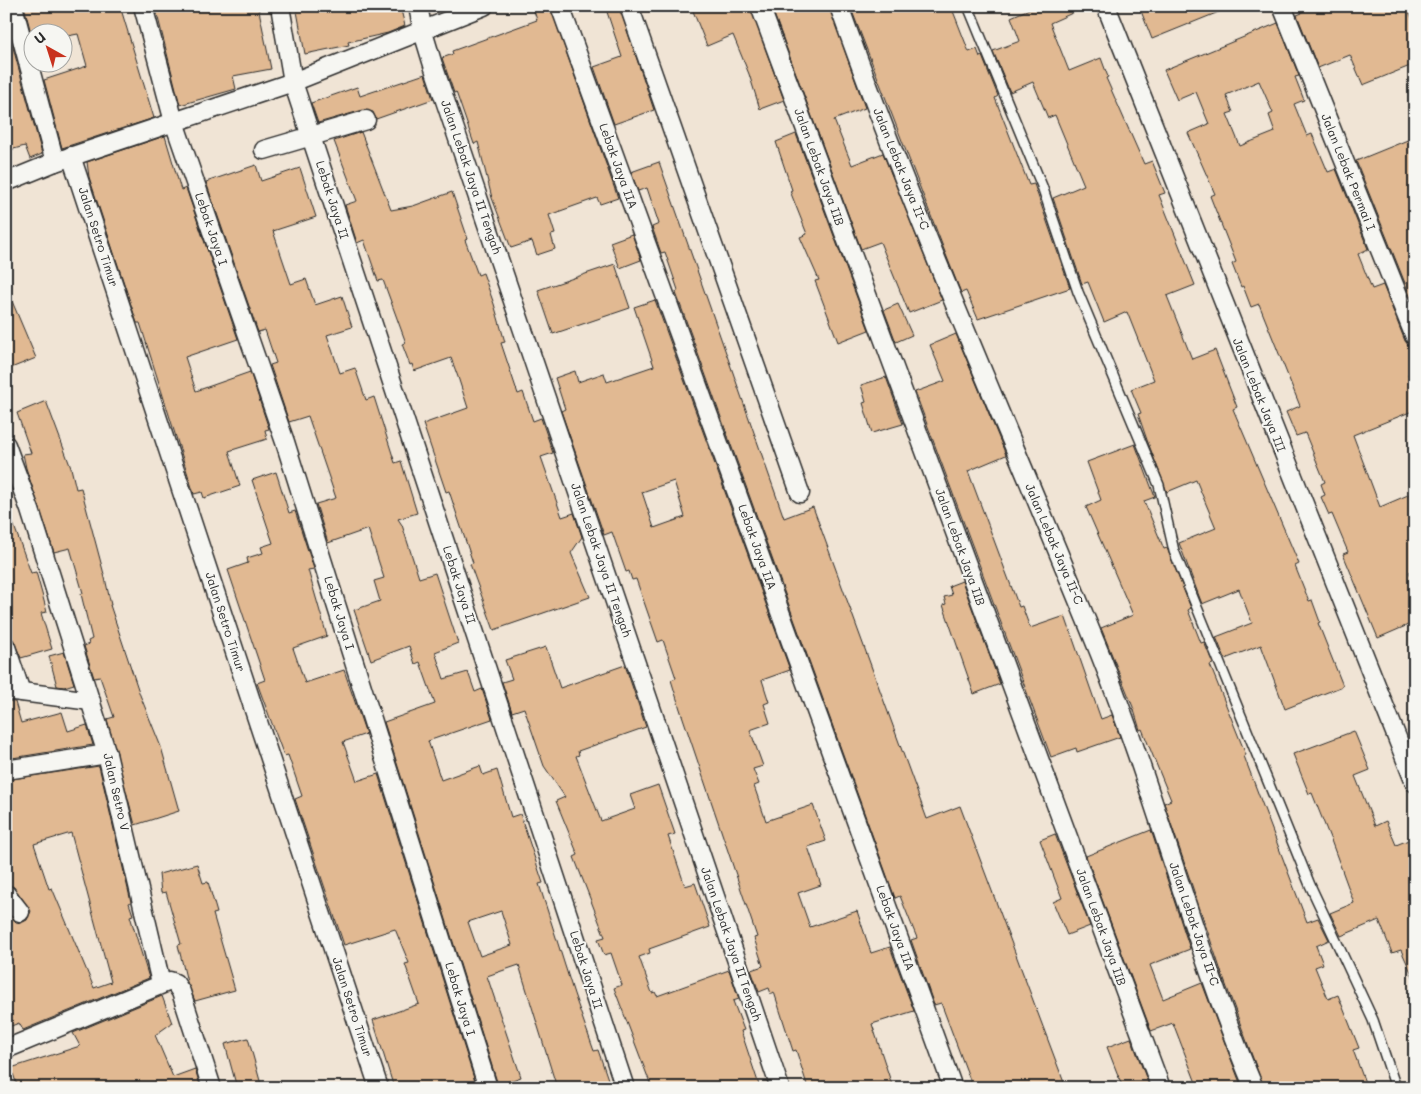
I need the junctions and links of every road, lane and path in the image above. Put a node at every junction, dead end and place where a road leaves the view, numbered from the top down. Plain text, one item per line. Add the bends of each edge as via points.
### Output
1 (13, 6) edge
2 (143, 6) edge
3 (280, 6) edge
4 (418, 6) edge
5 (484, 6) edge
6 (560, 6) edge
7 (629, 6) edge
8 (760, 6) edge
9 (839, 6) edge
10 (968, 6) edge
11 (1106, 6) edge
12 (1282, 6) edge
13 (422, 32) junction
14 (293, 82) junction
15 (366, 120) dead end
16 (174, 122) junction
17 (311, 137) junction
18 (264, 150) dead end
19 (71, 156) junction
20 (55, 162) junction
21 (6, 182) edge
22 (1415, 337) edge
23 (6, 445) edge
24 (800, 493) dead end
25 (6, 647) edge
26 (14, 691) edge
27 (91, 701) junction
28 (107, 754) junction
29 (6, 770) edge
30 (1415, 783) edge
31 (6, 894) edge
32 (20, 912) dead end
33 (161, 983) junction
34 (6, 1048) edge
35 (212, 1088) edge
36 (379, 1088) edge
37 (488, 1088) edge
38 (625, 1088) edge
39 (780, 1088) edge
40 (953, 1088) edge
41 (1162, 1088) edge
42 (1254, 1088) edge
43 (1396, 1088) edge

1 - 20 street
2 - 16 street, Lebak Jaya I
3 - 14 street, Lebak Jaya II
4 - 13 street, Jalan Lebak Jaya II Tengah
5 - 13 street
6 - 40 street, Lebak Jaya IIA
7 - 24 street
8 - 41 street, Jalan Lebak Jaya IIB
9 - 42 street, Jalan Lebak Jaya II-C via 875,106 1100,655 1219,1000
10 - 43 lane via 1042,186 1078,292 1159,485 1174,551 1310,885 1373,1020
11 - 30 street, Jalan Lebak Jaya III
12 - 22 street, Jalan Lebak Permai I
13 - 14 street
13 - 39 street, Jalan Lebak Jaya II Tengah
14 - 16 street
14 - 17 street, Lebak Jaya II
15 - 17 street
16 - 19 street
16 - 37 street, Lebak Jaya I via 285,442
17 - 18 street
17 - 38 street, Lebak Jaya II
19 - 20 street
19 - 36 street, Jalan Setro Timur
20 - 21 street
23 - 27 street, Jalan Setro V
25 - 26 street
26 - 27 street
27 - 28 street, Jalan Setro V
28 - 29 street
28 - 33 street, Jalan Setro V
31 - 32 street
33 - 34 street
33 - 35 street via 170,981 178,987

